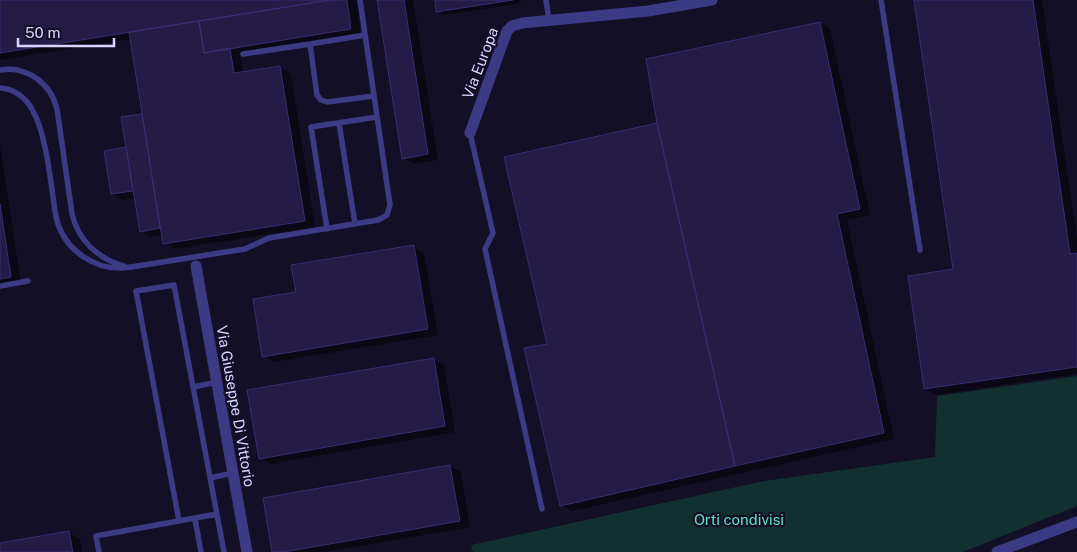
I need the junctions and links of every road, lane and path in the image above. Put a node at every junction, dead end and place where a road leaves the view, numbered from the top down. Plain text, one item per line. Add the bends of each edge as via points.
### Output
1 (360, 0) edge
2 (546, 0) edge
3 (712, 0) edge
4 (881, 0) edge
5 (549, 20) junction
6 (365, 35) junction
7 (310, 44) junction
8 (243, 54) dead end
9 (0, 70) edge
10 (0, 88) edge
11 (374, 96) junction
12 (377, 117) junction
13 (338, 123) junction
14 (470, 133) joint
15 (355, 224) junction
16 (327, 229) junction
17 (920, 250) dead end
18 (196, 266) dead end
19 (131, 267) junction
20 (28, 281) dead end
21 (0, 286) edge
22 (217, 382) junction
23 (193, 387) junction
24 (233, 473) junction
25 (210, 478) junction
26 (542, 509) dead end
27 (217, 514) junction
28 (195, 518) junction
29 (179, 521) junction
30 (1077, 522) edge
31 (99, 552) edge
32 (201, 552) edge
33 (224, 552) edge
34 (247, 552) edge
35 (997, 552) edge

1 - 6 lane
2 - 5 lane
3 - 5 street, Via Europa via 648,11
4 - 17 lane
5 - 14 street, Via Europa via 515,24 509,28
6 - 7 lane
6 - 11 lane
7 - 8 lane
7 - 11 lane via 319,99 327,102
9 - 19 lane via 26,73 50,91 58,113 76,228 98,254 111,262
10 - 19 lane via 22,97 35,115 57,220 65,238 92,262 111,268
11 - 12 lane
12 - 13 lane
12 - 15 lane via 390,209 383,219
13 - 15 lane
13 - 16 lane via 311,127
14 - 26 lane via 493,233 485,250
15 - 16 lane
16 - 19 lane via 269,238 245,249
18 - 22 street, Via Giuseppe Di Vittorio
20 - 21 lane
22 - 23 lane
22 - 24 street, Via Giuseppe Di Vittorio
23 - 25 lane
23 - 29 lane via 174,285 136,291
24 - 25 lane
24 - 34 street, Via Giuseppe Di Vittorio
25 - 27 lane
27 - 28 lane
27 - 33 lane
28 - 29 lane
28 - 32 lane
29 - 31 lane via 96,536
30 - 35 street

